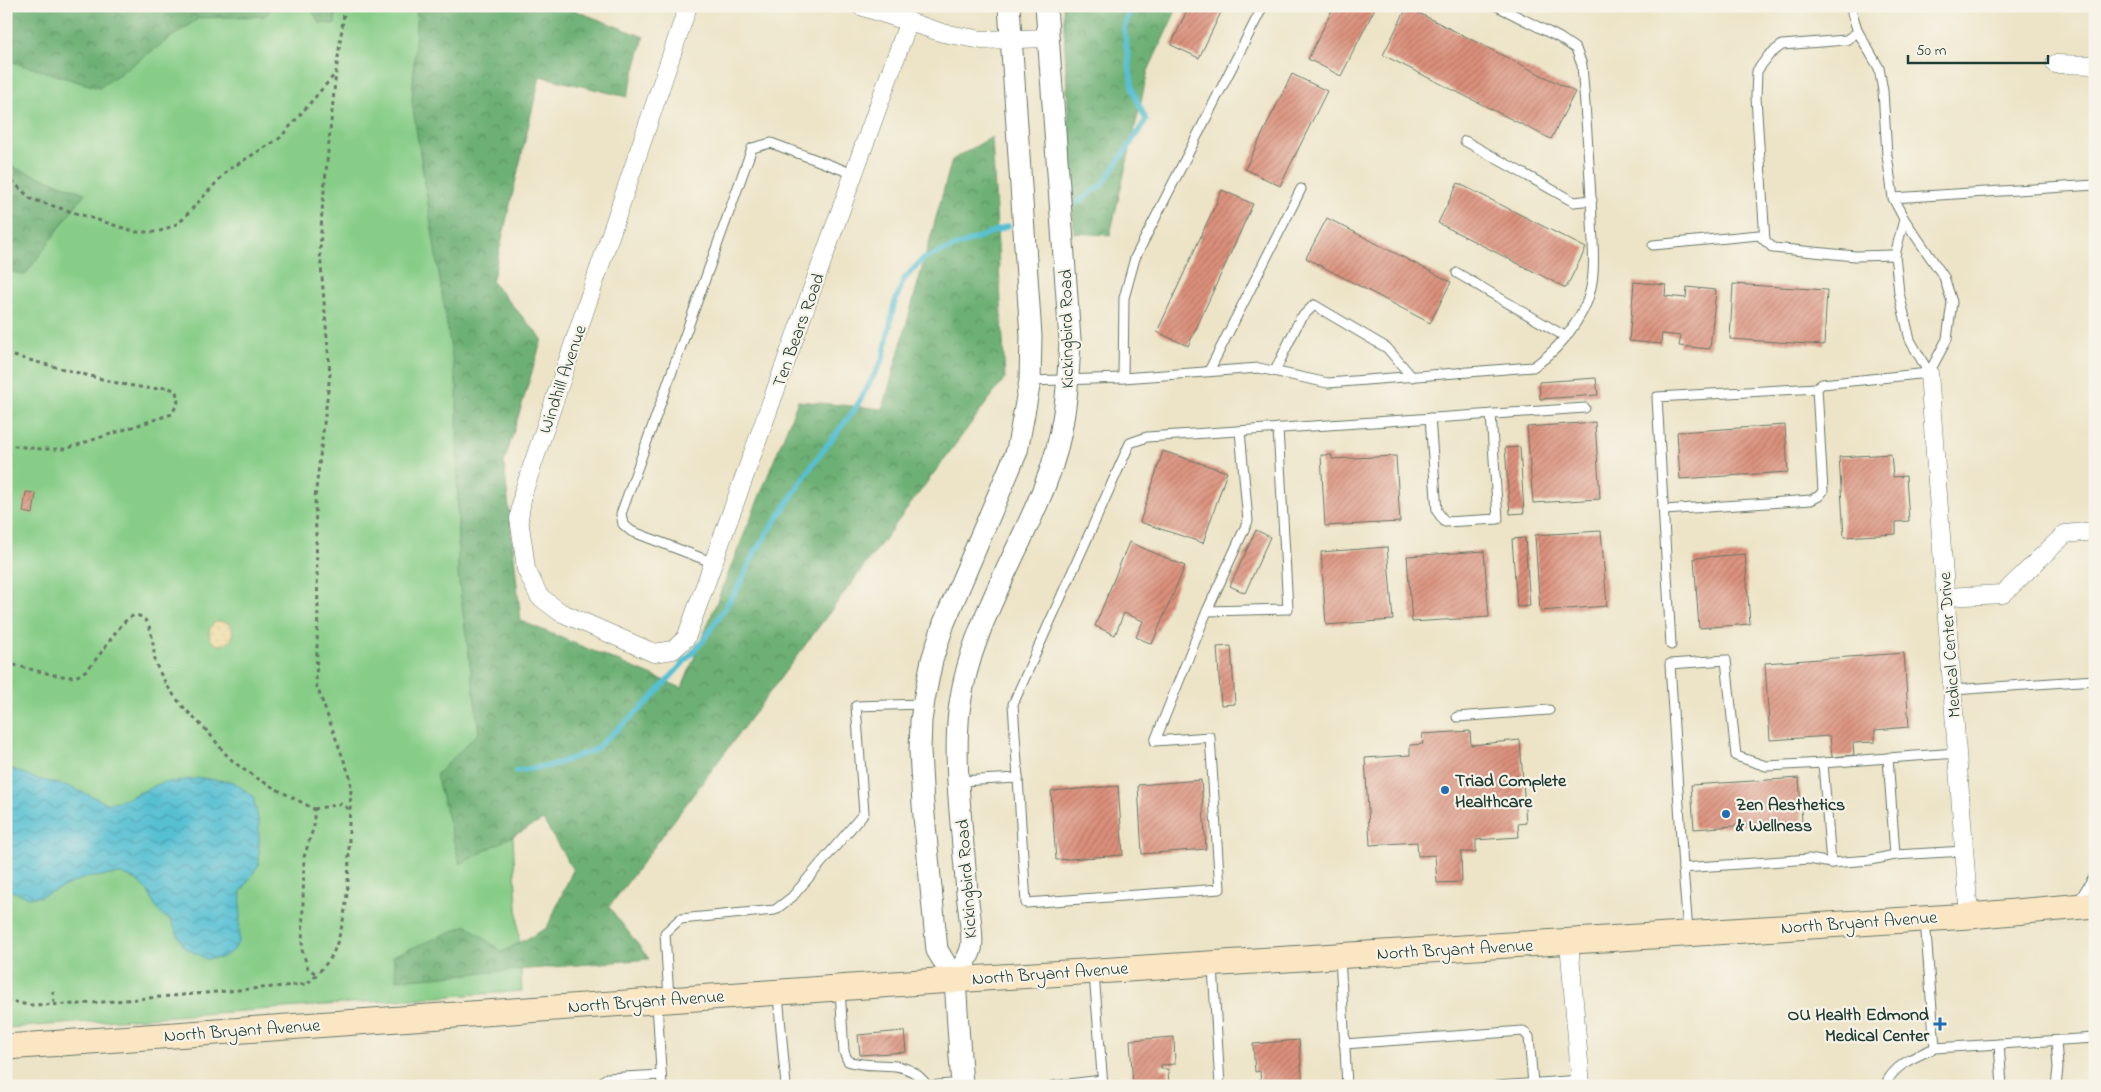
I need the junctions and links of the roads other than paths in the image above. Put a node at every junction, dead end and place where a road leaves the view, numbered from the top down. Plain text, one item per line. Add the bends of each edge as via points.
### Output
1 (688, 6) edge
2 (860, 6) edge
3 (1008, 6) edge
4 (1046, 6) edge
5 (1263, 6) edge
6 (1497, 6) edge
7 (1852, 6) edge
8 (909, 22) junction
9 (1858, 32) junction
10 (1049, 38) junction
11 (1011, 40) junction
12 (2055, 64) dead end
13 (2095, 65) edge
14 (1465, 142) dead end
15 (854, 174) junction
16 (2095, 185) edge
17 (1302, 189) dead end
18 (1893, 198) junction
19 (1592, 200) junction
20 (1904, 219) junction
21 (1765, 241) junction
22 (1653, 245) dead end
23 (1895, 255) junction
24 (1457, 273) dead end
25 (1566, 337) junction
26 (1209, 371) junction
27 (1275, 371) junction
28 (1929, 373) junction
29 (1412, 377) junction
30 (1123, 378) junction
31 (1068, 380) junction
32 (1030, 382) junction
33 (1817, 388) junction
34 (1585, 408) dead end
35 (1491, 414) junction
36 (1430, 418) junction
37 (1278, 428) junction
38 (1240, 431) junction
39 (1664, 510) junction
40 (2095, 531) edge
41 (714, 563) junction
42 (1946, 598) junction
43 (1207, 611) junction
44 (686, 638) joint
45 (1671, 645) dead end
46 (2095, 680) edge
47 (1953, 690) junction
48 (923, 704) junction
49 (1549, 710) dead end
50 (1457, 717) dead end
51 (1957, 753) junction
52 (1888, 758) junction
53 (1823, 764) junction
54 (1018, 778) junction
55 (959, 781) junction
56 (1964, 851) junction
57 (1895, 855) junction
58 (1831, 863) junction
59 (1683, 868) junction
60 (2095, 875) edge
61 (2085, 906) edge
62 (1969, 916) junction
63 (1925, 918) junction
64 (1688, 934) junction
65 (1569, 942) junction
66 (1340, 955) junction
67 (1213, 963) junction
68 (1094, 971) junction
69 (955, 980) junction
70 (840, 987) junction
71 (778, 992) junction
72 (663, 1000) junction
73 (2095, 1038) edge
74 (2056, 1041) junction
75 (1344, 1044) junction
76 (1999, 1044) junction
77 (6, 1047) edge
78 (1935, 1048) junction
79 (661, 1075) junction
80 (1102, 1083) edge
81 (1581, 1083) edge
82 (962, 1084) edge
83 (1533, 1084) junction
84 (604, 1086) edge
85 (662, 1086) edge
86 (786, 1086) edge
87 (1052, 1086) edge
88 (1220, 1086) edge
89 (1347, 1086) edge
90 (1497, 1086) edge
91 (1886, 1086) edge
92 (2002, 1086) edge
93 (2056, 1086) edge

1 - 44 street, Windhill Avenue via 523,493 519,519 526,568 539,596 560,612 654,653 673,650
2 - 8 street
3 - 11 street, Kickingbird Road
4 - 10 street, Kickingbird Road
5 - 30 lane via 1136,258 1124,298
6 - 19 lane via 1576,49 1582,65
7 - 9 lane
8 - 11 street via 943,33 982,40
8 - 15 street, Ten Bears Road
9 - 18 lane via 1879,68
9 - 21 lane via 1846,40 1782,45 1757,71
10 - 11 street
10 - 31 street, Kickingbird Road via 1070,340
11 - 32 street, Kickingbird Road via 1031,336
12 - 13 street
14 - 19 lane via 1574,202
15 - 41 street, Ten Bears Road
15 - 41 lane via 771,143 752,148 621,514 623,524 631,531
16 - 18 lane
17 - 26 lane
18 - 20 lane
19 - 25 lane via 1594,268 1586,302
20 - 23 lane
20 - 28 lane via 1944,276 1952,302 1947,339
21 - 22 lane via 1759,236
21 - 23 lane via 1773,248 1854,256
23 - 28 lane via 1899,293 1910,340
24 - 25 lane
25 - 29 lane via 1549,356 1533,367
26 - 27 lane via 1259,368
26 - 30 lane
27 - 29 lane via 1328,383
27 - 29 lane via 1300,318 1314,305 1387,348
28 - 33 lane via 1822,384
28 - 42 street, Medical Center Drive
30 - 31 lane
31 - 32 lane
31 - 55 street, Kickingbird Road via 1064,418 1046,484 978,636 965,678 957,740
32 - 48 street, Kickingbird Road via 1017,451 944,623
33 - 39 lane via 1824,491 1820,496 1811,500
33 - 39 lane via 1657,397
34 - 35 lane
35 - 36 lane
35 - 36 lane via 1498,519 1445,522 1437,511
36 - 37 lane
37 - 38 lane
37 - 43 lane via 1288,609
38 - 43 lane via 1248,521
38 - 54 lane via 1147,437 1130,443 1013,704
39 - 45 lane
40 - 42 street via 2065,534 2003,594
41 - 44 street, Ten Bears Road
42 - 47 street, Medical Center Drive
43 - 54 lane via 1155,741 1210,737 1220,889 1026,903
46 - 47 lane
47 - 51 street, Medical Center Drive
48 - 69 street, Kickingbird Road via 920,751 937,950
48 - 72 lane via 856,706 864,812 792,897 775,910 680,919 665,933
49 - 50 lane
51 - 52 lane
51 - 56 street, Medical Center Drive
52 - 53 lane
52 - 57 lane
53 - 58 lane
53 - 59 lane via 1766,766 1736,756 1726,660 1670,664
54 - 55 lane
55 - 69 street, Kickingbird Road via 971,949
56 - 57 lane
56 - 62 street, Medical Center Drive
57 - 58 lane
58 - 59 lane via 1809,859
59 - 64 lane
60 - 61 lane
61 - 62 main road, North Bryant Avenue
62 - 63 main road, North Bryant Avenue
63 - 64 main road, North Bryant Avenue
63 - 78 lane
64 - 65 main road, North Bryant Avenue
65 - 66 main road, North Bryant Avenue
65 - 81 street
66 - 67 main road, North Bryant Avenue
66 - 75 lane
67 - 68 main road, North Bryant Avenue
67 - 88 lane
68 - 69 main road, North Bryant Avenue
68 - 80 lane
69 - 70 main road, North Bryant Avenue
69 - 82 street
70 - 71 main road, North Bryant Avenue
70 - 82 lane via 844,1052 848,1061 900,1066 915,1073 928,1086
71 - 72 main road, North Bryant Avenue
71 - 86 lane
72 - 77 main road, North Bryant Avenue
72 - 79 lane
73 - 74 lane
74 - 76 lane
74 - 93 lane
75 - 83 lane via 1523,1031 1529,1037
75 - 89 lane
76 - 78 lane
76 - 92 lane
78 - 91 lane via 1901,1066 1889,1076
79 - 84 lane via 606,1078
79 - 85 lane
80 - 87 lane
81 - 83 lane
83 - 90 lane

